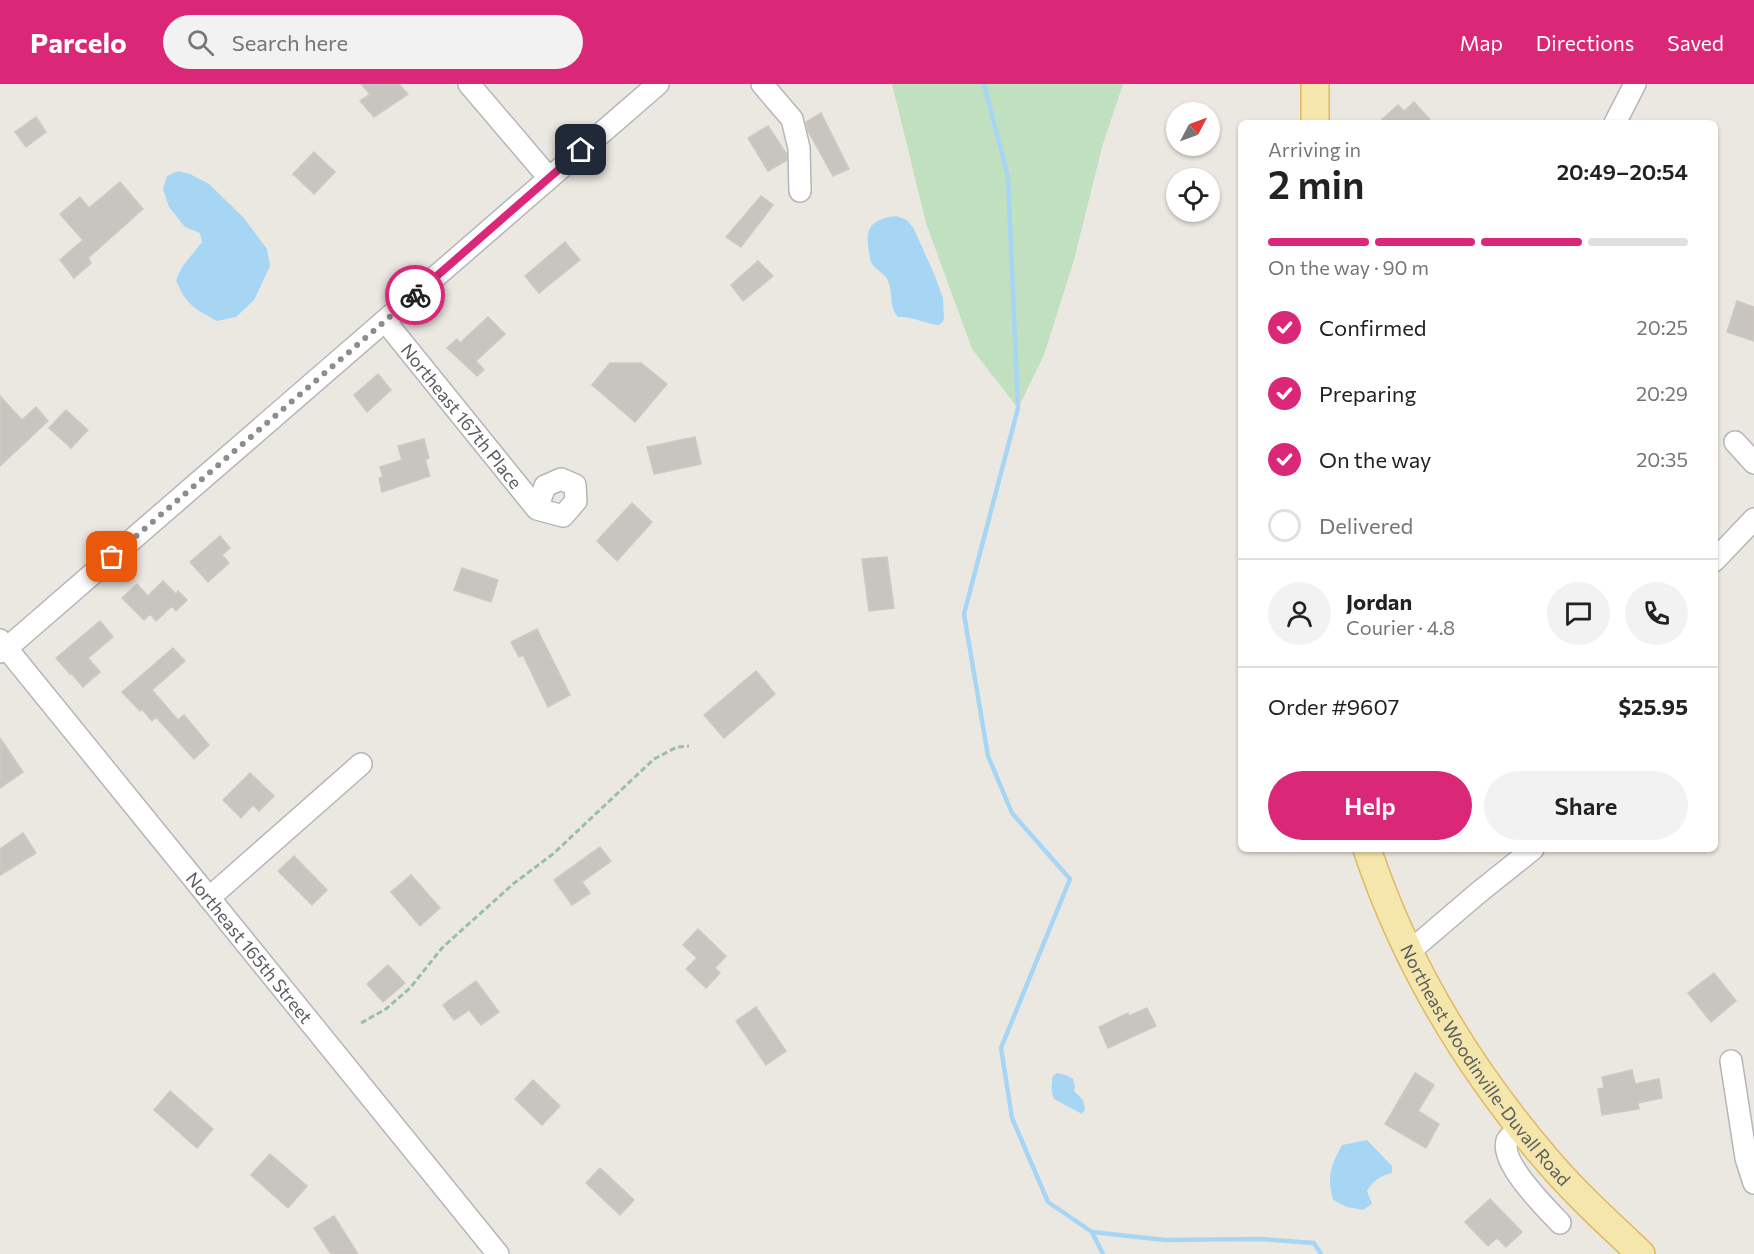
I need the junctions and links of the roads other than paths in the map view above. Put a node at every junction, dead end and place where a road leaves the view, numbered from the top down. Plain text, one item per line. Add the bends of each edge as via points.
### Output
1 (469, 84) edge
2 (658, 84) edge
3 (762, 84) edge
4 (1315, 84) edge
5 (1635, 84) edge
6 (1315, 120) edge
7 (1617, 120) edge
8 (549, 178) junction
9 (800, 191) dead end
10 (385, 321) junction
11 (1735, 442) dead end
12 (1754, 463) edge
13 (537, 509) dead end
14 (1754, 519) edge
15 (1718, 557) edge
16 (2, 647) edge
17 (361, 764) dead end
18 (1368, 852) edge
19 (1529, 852) edge
20 (209, 898) junction
21 (1409, 952) junction
22 (1731, 1061) dead end
23 (1520, 1128) junction
24 (1754, 1183) edge
25 (1560, 1223) dead end
26 (498, 1254) edge
27 (1641, 1254) edge

1 - 8 street
2 - 8 street
3 - 9 street via 792,119 799,148
4 - 6 main road
5 - 7 street
8 - 10 street
10 - 13 street, Northeast 167th Place
10 - 16 street
11 - 12 street
14 - 15 street
16 - 20 street, Northeast 165th Street
17 - 20 street
18 - 21 main road, Northeast Woodinville-Duvall Road
19 - 21 street
20 - 26 street, Northeast 165th Street
21 - 23 main road, Northeast Woodinville-Duvall Road via 1451,1028
22 - 24 street via 1746,1158
23 - 25 street via 1508,1139 1506,1150 1513,1167
23 - 27 main road, Northeast Woodinville-Duvall Road via 1568,1183

